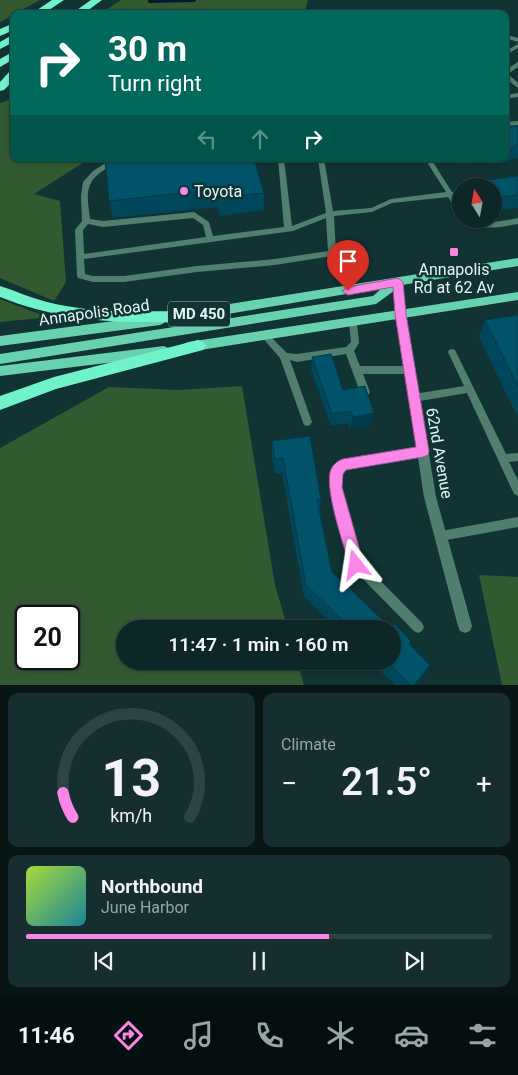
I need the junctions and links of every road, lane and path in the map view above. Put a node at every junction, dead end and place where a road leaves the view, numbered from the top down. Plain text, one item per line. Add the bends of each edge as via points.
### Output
1 (59, 0) edge
2 (68, 0) edge
3 (98, 0) edge
4 (43, 10) edge
5 (54, 10) edge
6 (82, 10) edge
7 (87, 10) edge
8 (10, 77) edge
9 (0, 88) edge
10 (112, 162) edge
11 (281, 162) edge
12 (321, 162) edge
13 (430, 162) edge
14 (450, 194) junction
15 (452, 197) edge
16 (330, 214) junction
17 (86, 221) junction
18 (518, 221) edge
19 (502, 223) edge
20 (288, 228) junction
21 (210, 239) junction
22 (81, 257) junction
23 (518, 262) edge
24 (398, 282) junction
25 (0, 291) edge
26 (518, 296) edge
27 (401, 314) junction
28 (190, 316) junction
29 (353, 322) junction
30 (264, 335) junction
31 (0, 341) edge
32 (198, 346) junction
33 (349, 350) junction
34 (452, 352) dead end
35 (284, 356) junction
36 (0, 359) edge
37 (356, 370) junction
38 (410, 370) junction
39 (0, 371) edge
40 (469, 389) junction
41 (365, 392) edge
42 (414, 398) junction
43 (0, 403) edge
44 (307, 422) dead end
45 (423, 451) junction
46 (518, 457) edge
47 (503, 459) junction
48 (518, 491) edge
49 (518, 522) edge
50 (441, 536) junction
51 (465, 626) dead end
52 (418, 627) dead end

1 - 4 highway
2 - 5 highway
3 - 6 highway
3 - 7 highway
8 - 9 highway
10 - 17 lane via 88,177 84,184
11 - 20 lane
12 - 16 lane
13 - 14 lane
14 - 15 lane
14 - 16 lane via 391,201 372,210
16 - 20 lane
16 - 22 lane via 332,253 124,280 81,276
17 - 21 lane via 103,224 194,214 206,224
17 - 22 lane via 79,230
18 - 19 lane
20 - 21 lane
21 - 22 lane
23 - 24 main road, Annapolis Road / MD 450
24 - 27 street, 62nd Avenue
24 - 28 main road, Annapolis Road / MD 450
24 - 36 main road via 376,300
25 - 28 highway via 22,301 73,314
26 - 27 main road, MD 450
27 - 29 main road, MD 450
27 - 38 street, 62nd Avenue
28 - 31 main road, Annapolis Road / MD 450
29 - 30 main road, MD 450
29 - 33 lane via 356,343
30 - 32 main road, MD 450
30 - 35 lane
32 - 39 main road, MD 450
32 - 43 highway via 54,383
33 - 35 lane via 297,358
33 - 37 lane
34 - 40 lane
35 - 44 lane
37 - 38 lane
37 - 41 lane
38 - 42 street, 62nd Avenue
40 - 42 lane
40 - 47 lane
42 - 45 street, 62nd Avenue
45 - 50 street, 62nd Avenue via 430,497
45 - 52 lane via 343,465 337,472 336,487 356,565
46 - 47 lane
47 - 48 lane
49 - 50 lane
50 - 51 street, 62nd Avenue

